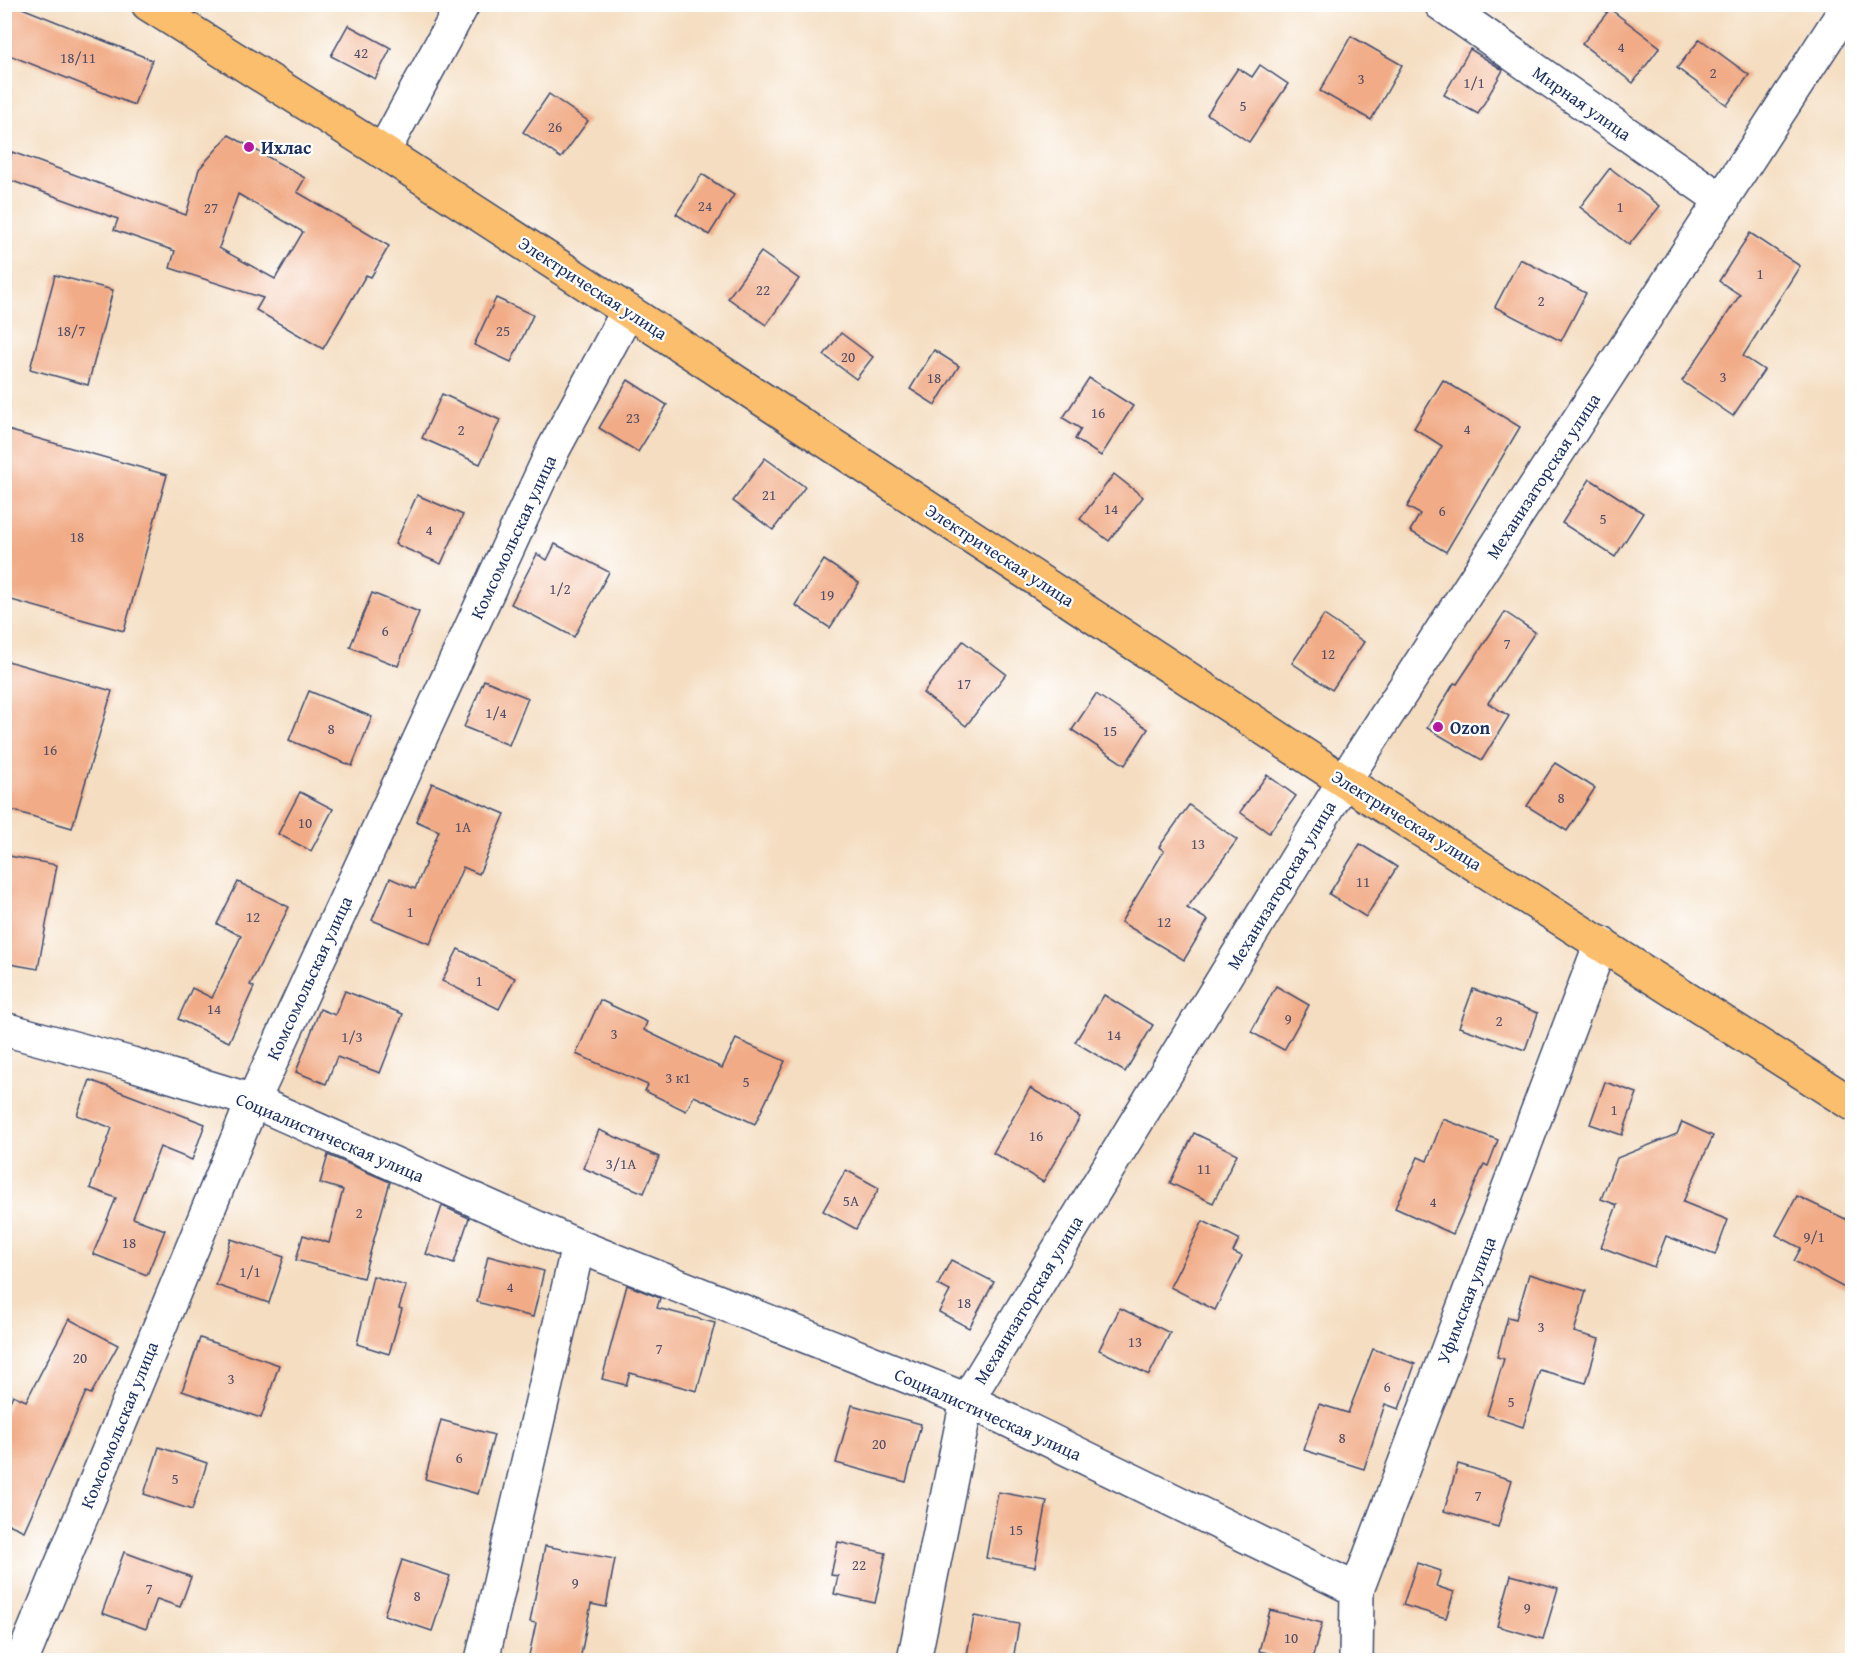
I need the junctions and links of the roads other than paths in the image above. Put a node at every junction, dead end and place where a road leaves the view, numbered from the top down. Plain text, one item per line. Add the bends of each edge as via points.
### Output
1 (148, 4) edge
2 (463, 4) edge
3 (1442, 4) edge
4 (1849, 4) edge
5 (383, 152) junction
6 (1723, 201) junction
7 (628, 310) junction
8 (1344, 781) junction
9 (1601, 943) junction
10 (4, 1029) edge
11 (253, 1101) junction
12 (1852, 1104) edge
13 (578, 1246) junction
14 (967, 1400) junction
15 (1357, 1590) junction
16 (22, 1660) edge
17 (482, 1660) edge
18 (915, 1660) edge
19 (1356, 1660) edge

1 - 5 main road, Электрическая улица
2 - 5 street
3 - 6 street, Мирная улица
4 - 6 street, Механизаторская улица
5 - 7 main road, Электрическая улица
6 - 8 street, Механизаторская улица
7 - 8 main road, Электрическая улица
7 - 11 street, Комсомольская улица via 553,450
8 - 9 main road, Электрическая улица
8 - 14 street, Механизаторская улица
9 - 12 main road, Электрическая улица
9 - 15 street, Уфимская улица
10 - 11 street, Социалистическая улица
11 - 13 street, Социалистическая улица
11 - 16 street, Комсомольская улица
13 - 14 street, Социалистическая улица
13 - 17 street
14 - 15 street, Социалистическая улица
14 - 18 street, Механизаторская улица
15 - 19 street, Уфимская улица

